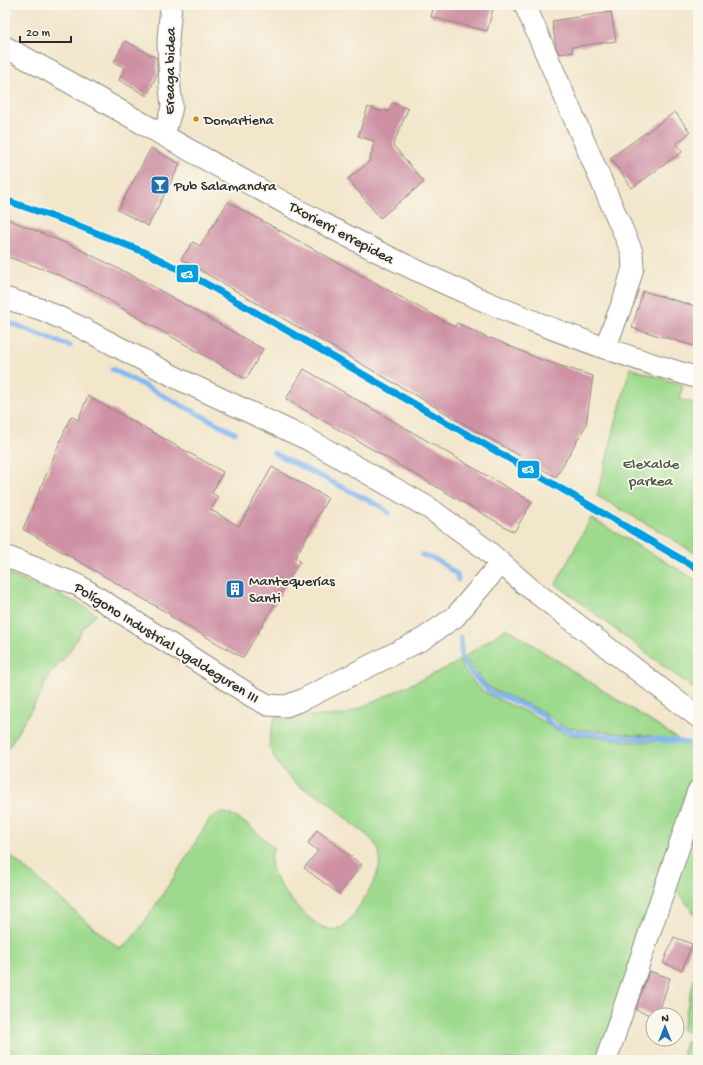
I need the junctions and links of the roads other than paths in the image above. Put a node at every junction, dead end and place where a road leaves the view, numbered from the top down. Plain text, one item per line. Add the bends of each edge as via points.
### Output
1 (171, 5) edge
2 (525, 5) edge
3 (5, 46) edge
4 (164, 135) junction
5 (5, 298) edge
6 (606, 348) junction
7 (698, 378) edge
8 (5, 556) edge
9 (501, 563) junction
10 (698, 717) edge
11 (698, 791) edge
12 (606, 1060) edge

1 - 4 street, Ereaga bidea via 168,40 172,106
2 - 6 street via 632,252 633,268
3 - 4 street, Txorierri errepidea
4 - 6 street, Txorierri errepidea via 392,259 524,318
5 - 9 street via 43,310 80,327 181,380 310,440 429,508
6 - 7 street, Txorierri errepidea
8 - 9 street, Polígono Industrial Ugaldeguren III via 78,585 253,698 268,705 286,706 423,639 455,617
9 - 10 street
11 - 12 street

